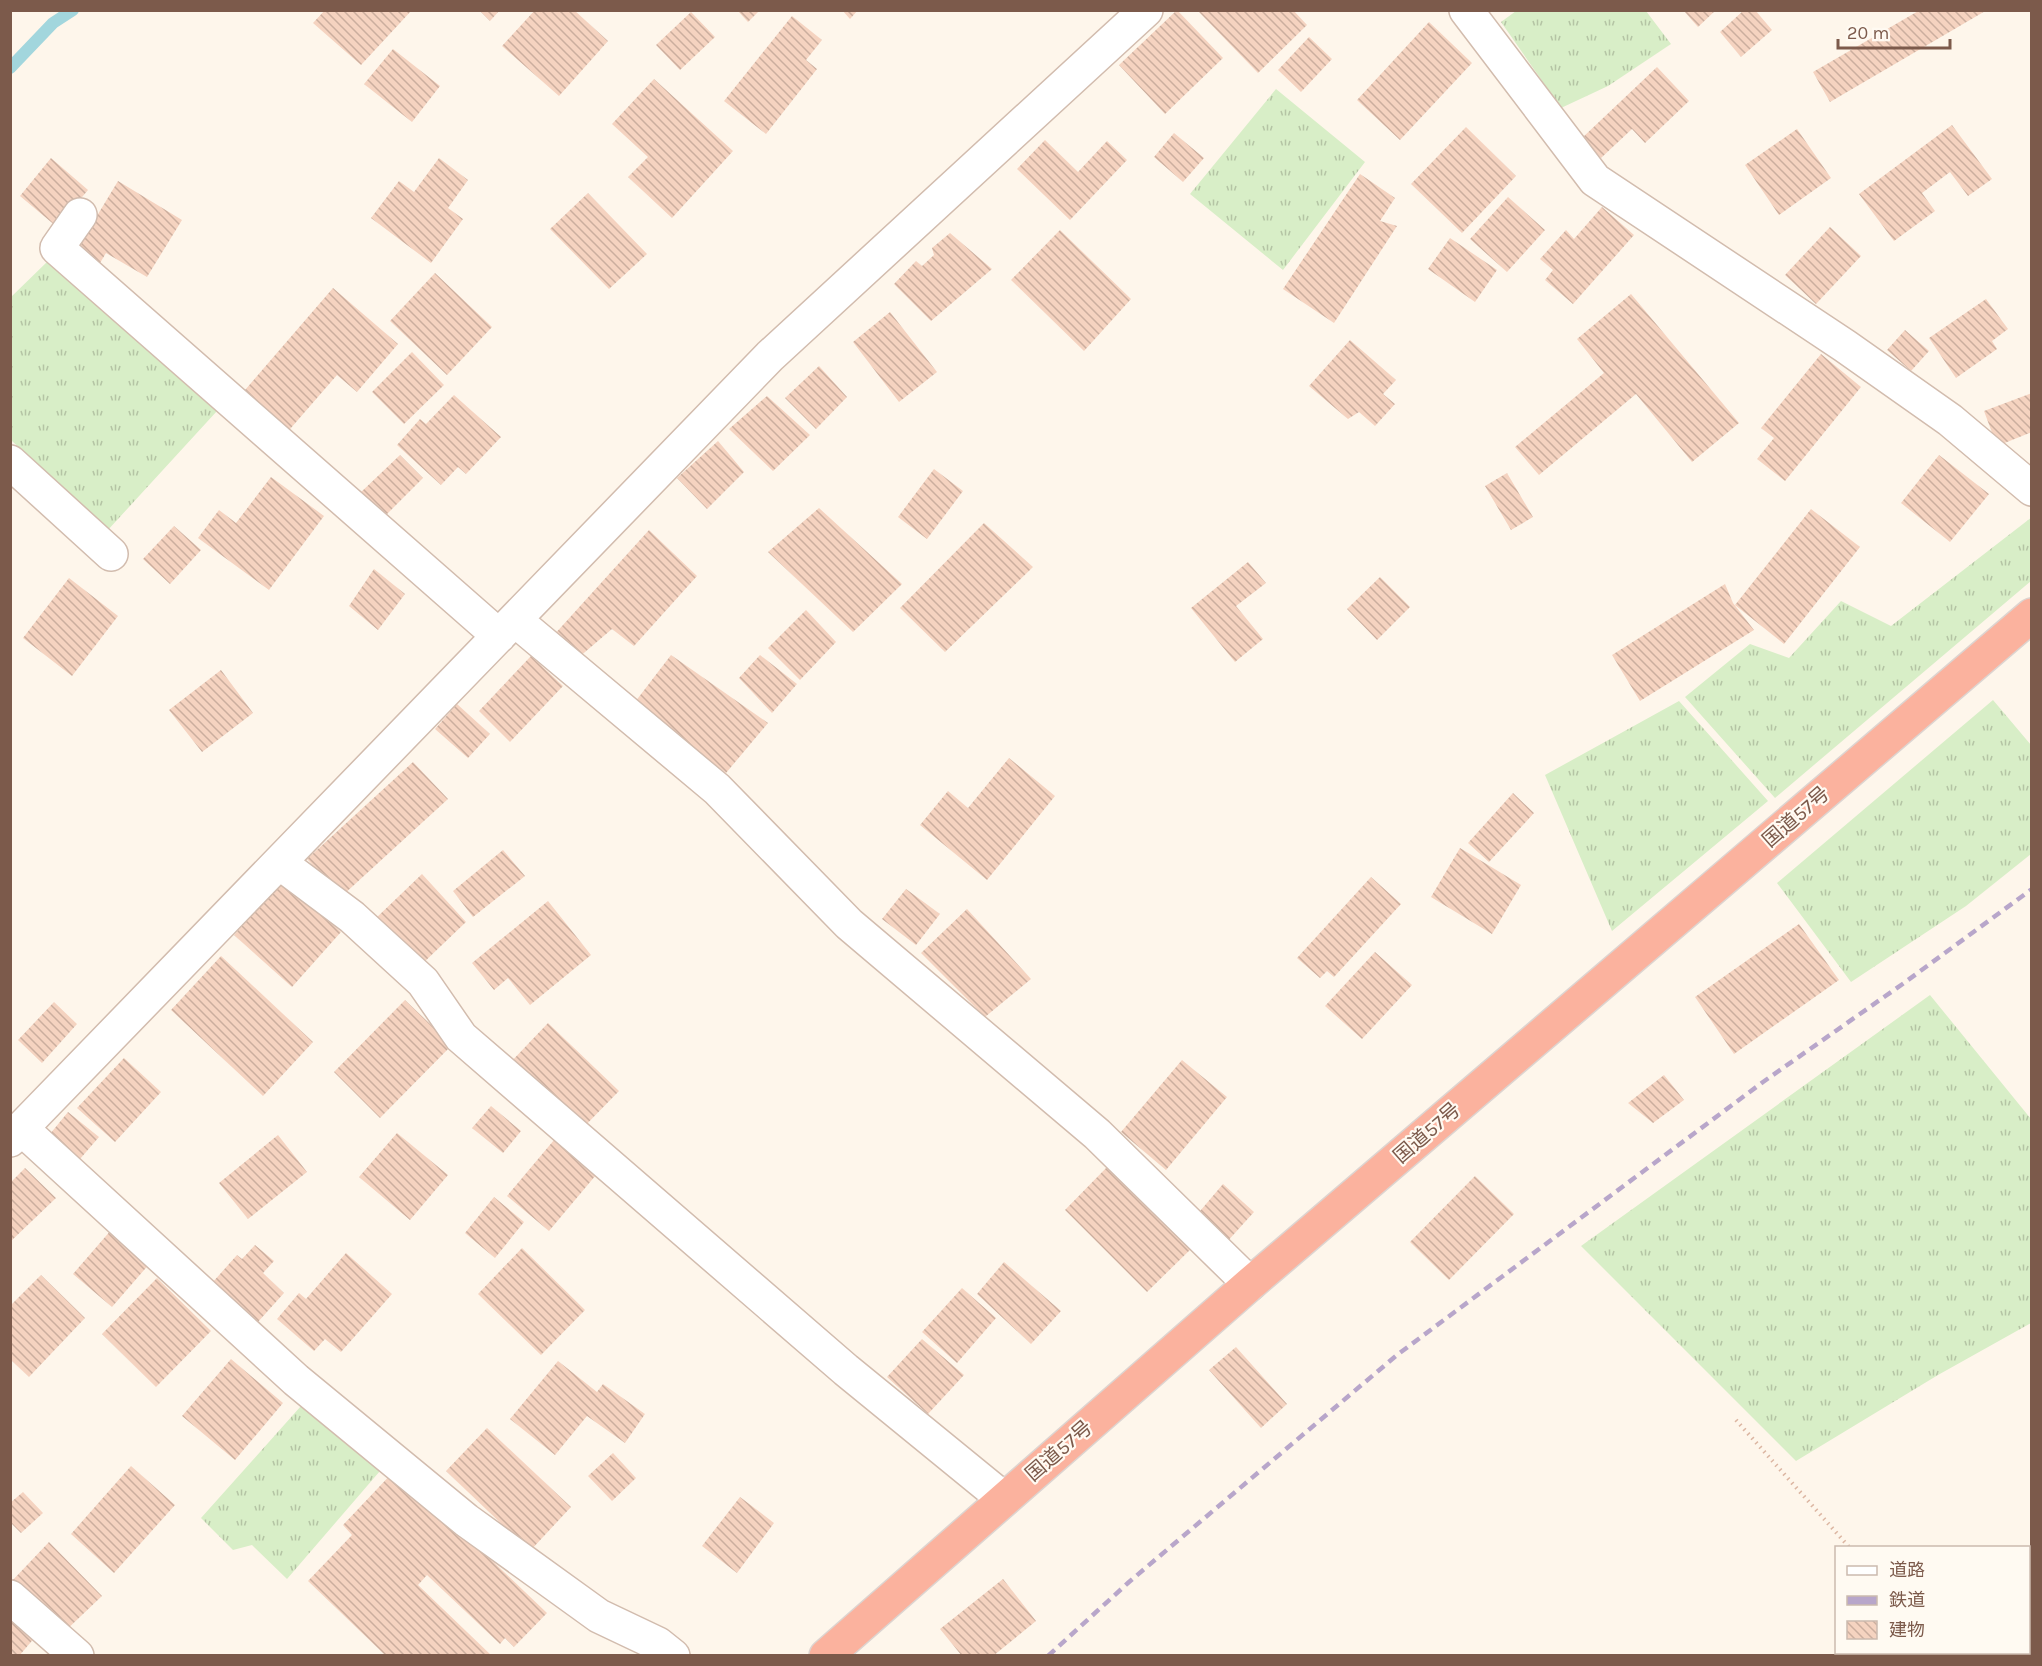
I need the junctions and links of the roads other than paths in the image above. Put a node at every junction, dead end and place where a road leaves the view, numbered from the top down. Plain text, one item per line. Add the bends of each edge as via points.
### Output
1 (1146, 10) edge
2 (1466, 10) edge
3 (80, 215) dead end
4 (10, 462) edge
5 (2031, 489) edge
6 (111, 554) dead end
7 (2031, 615) edge
8 (507, 628) junction
9 (280, 863) junction
10 (16, 1134) edge
11 (1250, 1284) junction
12 (1004, 1499) junction
13 (10, 1597) edge
14 (77, 1656) edge
15 (673, 1656) edge
16 (826, 1656) edge

1 - 8 street via 770,356
2 - 5 street via 1595,180 1950,420
3 - 8 street via 57,248
4 - 6 street
7 - 11 highway, 国道57号
8 - 9 street
8 - 11 street via 717,789 849,924 1097,1134
9 - 10 street
9 - 12 street via 352,917 423,982 460,1037 846,1370
10 - 15 street via 296,1380 466,1520 599,1616 658,1644
11 - 12 highway, 国道57号
12 - 16 highway, 国道57号
13 - 14 street

